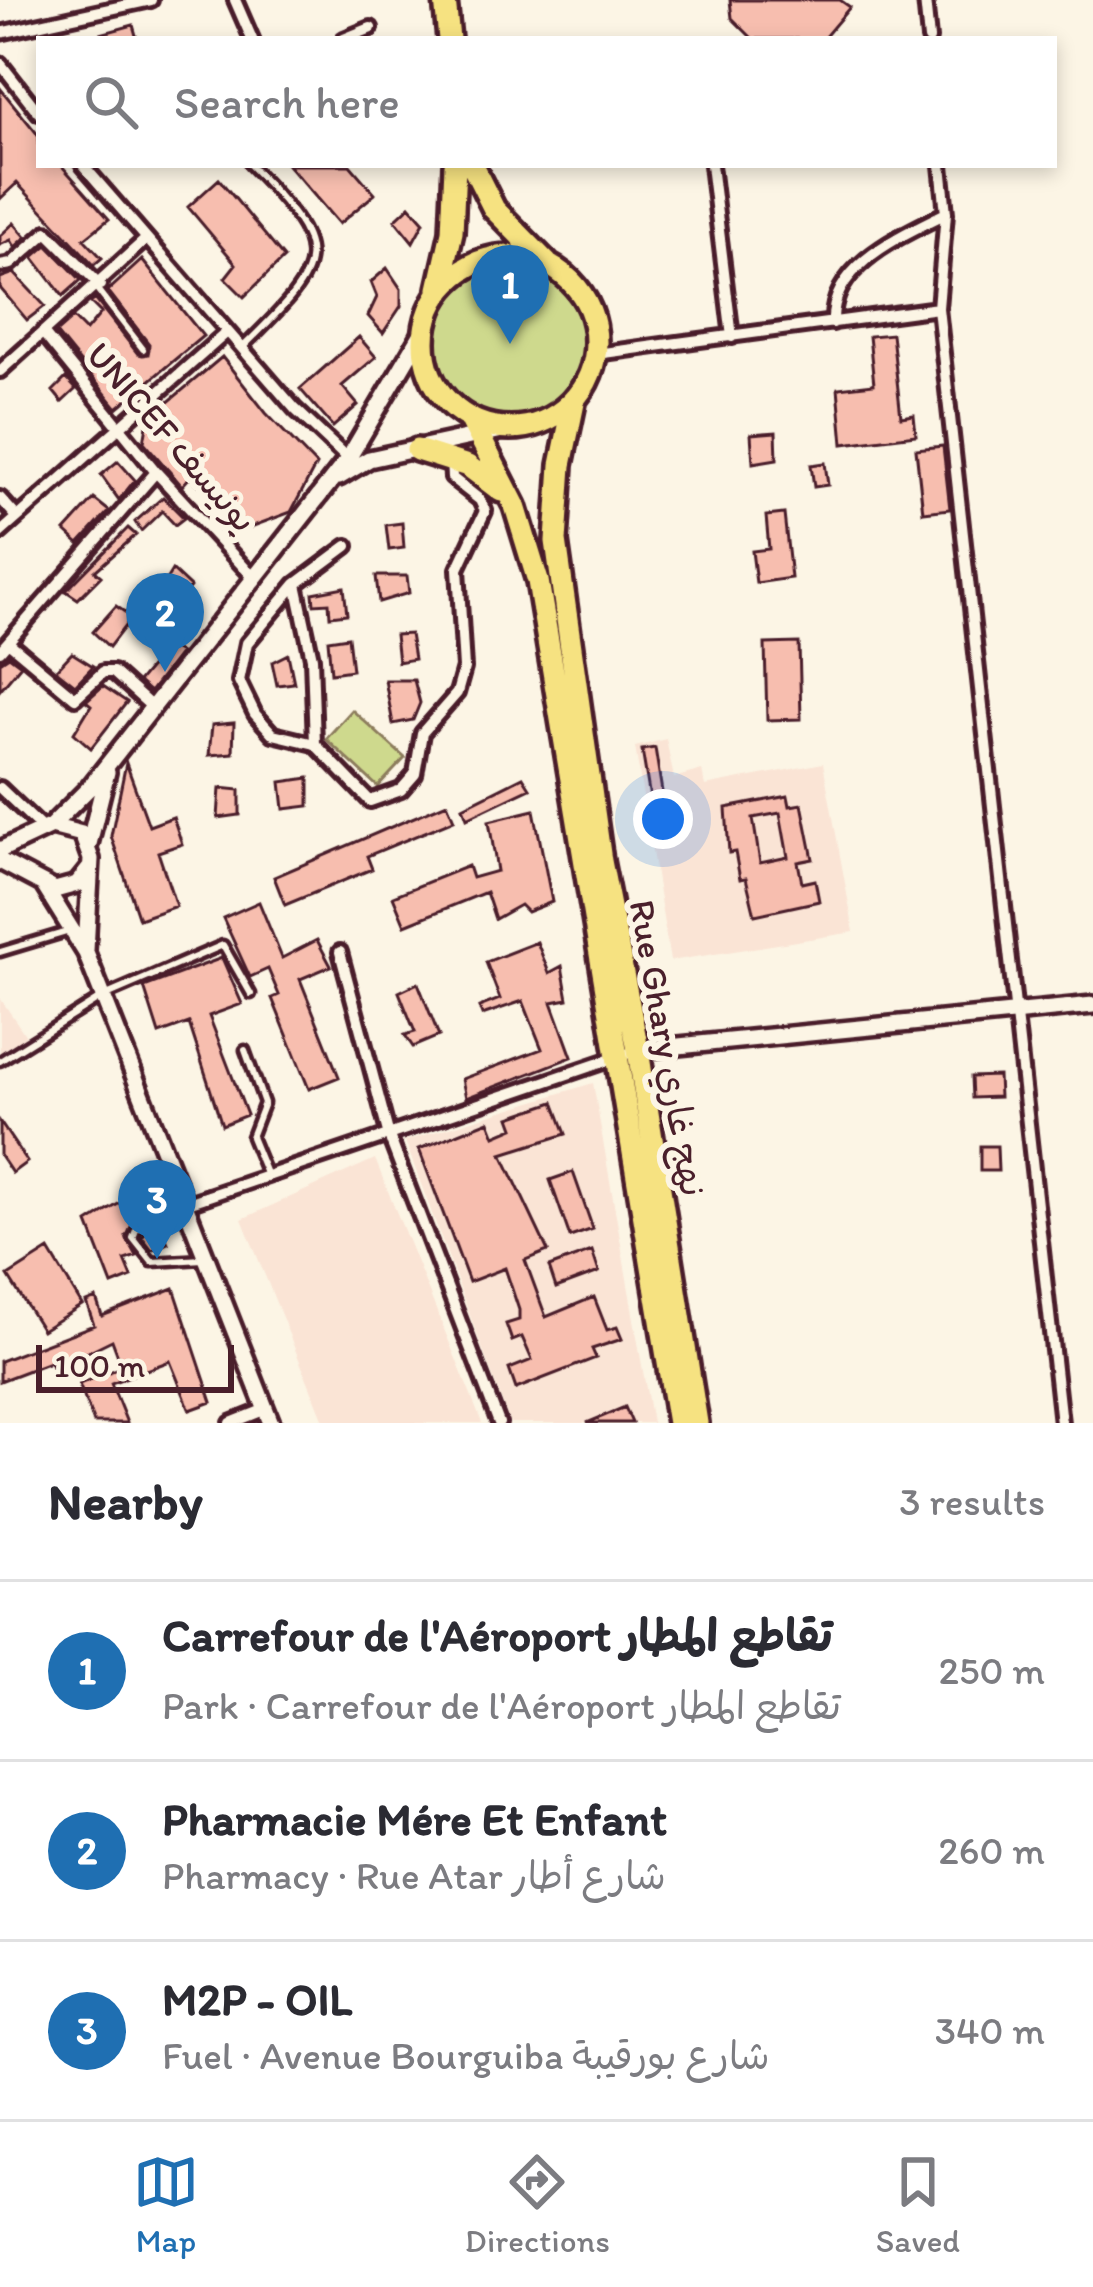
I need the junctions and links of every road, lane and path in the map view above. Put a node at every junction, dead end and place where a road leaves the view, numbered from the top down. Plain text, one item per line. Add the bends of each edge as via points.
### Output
1 (151, 0) edge
2 (235, 0) edge
3 (445, 0) edge
4 (925, 0) edge
5 (97, 6) edge
6 (371, 28) dead end
7 (0, 33) edge
8 (251, 36) edge
9 (351, 36) edge
10 (449, 36) edge
11 (928, 36) edge
12 (0, 63) edge
13 (36, 109) edge
14 (85, 168) edge
15 (253, 168) edge
16 (455, 168) edge
17 (474, 168) edge
18 (711, 168) edge
19 (941, 168) edge
20 (946, 213) junction
21 (145, 240) junction
22 (547, 263) junction
23 (0, 266) edge
24 (98, 286) junction
25 (437, 296) junction
26 (938, 308) junction
27 (832, 323) junction
28 (424, 328) junction
29 (226, 332) junction
30 (44, 334) junction
31 (732, 337) junction
32 (241, 348) junction
33 (143, 349) dead end
34 (596, 354) junction
35 (0, 371) edge
36 (575, 398) junction
37 (117, 424) junction
38 (475, 428) junction
39 (417, 450) junction
40 (348, 459) junction
41 (451, 460) junction
42 (156, 472) junction
43 (322, 490) junction
44 (0, 498) edge
45 (514, 506) junction
46 (17, 517) junction
47 (0, 532) edge
48 (347, 545) dead end
49 (255, 579) junction
50 (296, 584) junction
51 (4, 646) edge
52 (152, 707) junction
53 (314, 744) junction
54 (112, 758) junction
55 (0, 788) edge
56 (44, 830) junction
57 (89, 844) junction
58 (0, 850) edge
59 (0, 861) edge
60 (593, 862) junction
61 (90, 867) junction
62 (40, 884) junction
63 (73, 930) junction
64 (0, 952) edge
65 (340, 952) dead end
66 (86, 953) junction
67 (251, 994) dead end
68 (102, 997) junction
69 (1093, 1005) edge
70 (1018, 1012) junction
71 (245, 1050) dead end
72 (628, 1052) junction
73 (0, 1060) edge
74 (389, 1136) junction
75 (267, 1176) junction
76 (183, 1201) junction
77 (206, 1258) junction
78 (269, 1416) edge
79 (231, 1423) edge
80 (500, 1423) edge
81 (678, 1423) edge
82 (697, 1423) edge
83 (1061, 1423) edge

1 - 5 street
2 - 8 street
3 - 10 highway
4 - 11 street
5 - 7 street
6 - 9 street
12 - 13 street
14 - 21 street
15 - 32 lane via 313,242 295,295
16 - 25 highway via 452,232
17 - 22 highway via 494,209
18 - 31 street
19 - 20 street
20 - 26 street
20 - 27 street via 858,268 834,301
21 - 24 street
21 - 29 street
22 - 25 highway via 495,257 462,270
22 - 34 highway via 584,296
23 - 24 street via 47,232
24 - 30 street
24 - 33 lane
25 - 28 highway
26 - 27 street
26 - 70 street
27 - 31 street
28 - 38 highway via 433,382
28 - 40 street
29 - 32 street
29 - 37 street
30 - 35 street
30 - 37 street, UNICEF يونيسف
31 - 34 street
32 - 40 street
34 - 36 highway
36 - 38 highway via 544,421
36 - 60 highway, Rue Ghary نهج غاري via 556,541
37 - 42 street, UNICEF يونيسف
37 - 46 street
38 - 39 street
38 - 45 highway, Rue Ghary نهج غاري
39 - 41 highway
39 - 43 street via 369,460
40 - 43 street
41 - 45 highway via 488,479
41 - 53 street via 452,478 485,511 458,568 458,693 422,733 415,774 370,802
42 - 49 street, UNICEF يونيسف
42 - 51 street
43 - 49 street
44 - 46 street
45 - 60 highway, Rue Ghary نهج غاري via 538,581
46 - 47 street
48 - 50 street
49 - 52 street
50 - 53 street via 312,658
50 - 53 street via 248,643 239,681 273,734
51 - 52 street via 76,698 112,672
52 - 54 street
54 - 56 street
54 - 57 street
55 - 56 street
56 - 57 street via 73,828
56 - 58 street
56 - 62 street via 26,857
57 - 61 street
59 - 62 street
60 - 72 highway, Rue Ghary نهج غاري
61 - 62 street via 77,884
61 - 66 street
62 - 63 street
63 - 64 lane
63 - 66 street
65 - 74 street
66 - 68 street
67 - 68 lane via 223,945
68 - 73 lane
68 - 76 street
69 - 70 street
70 - 72 street
70 - 83 street
71 - 75 lane via 264,1103 251,1137
72 - 74 street
72 - 81 highway, Rue Ghary نهج غاري
72 - 82 highway, Rue Ghary نهج غاري
74 - 75 street
74 - 80 street
75 - 76 street
76 - 77 street
76 - 77 lane via 134,1238 152,1262
77 - 78 street
78 - 79 street

